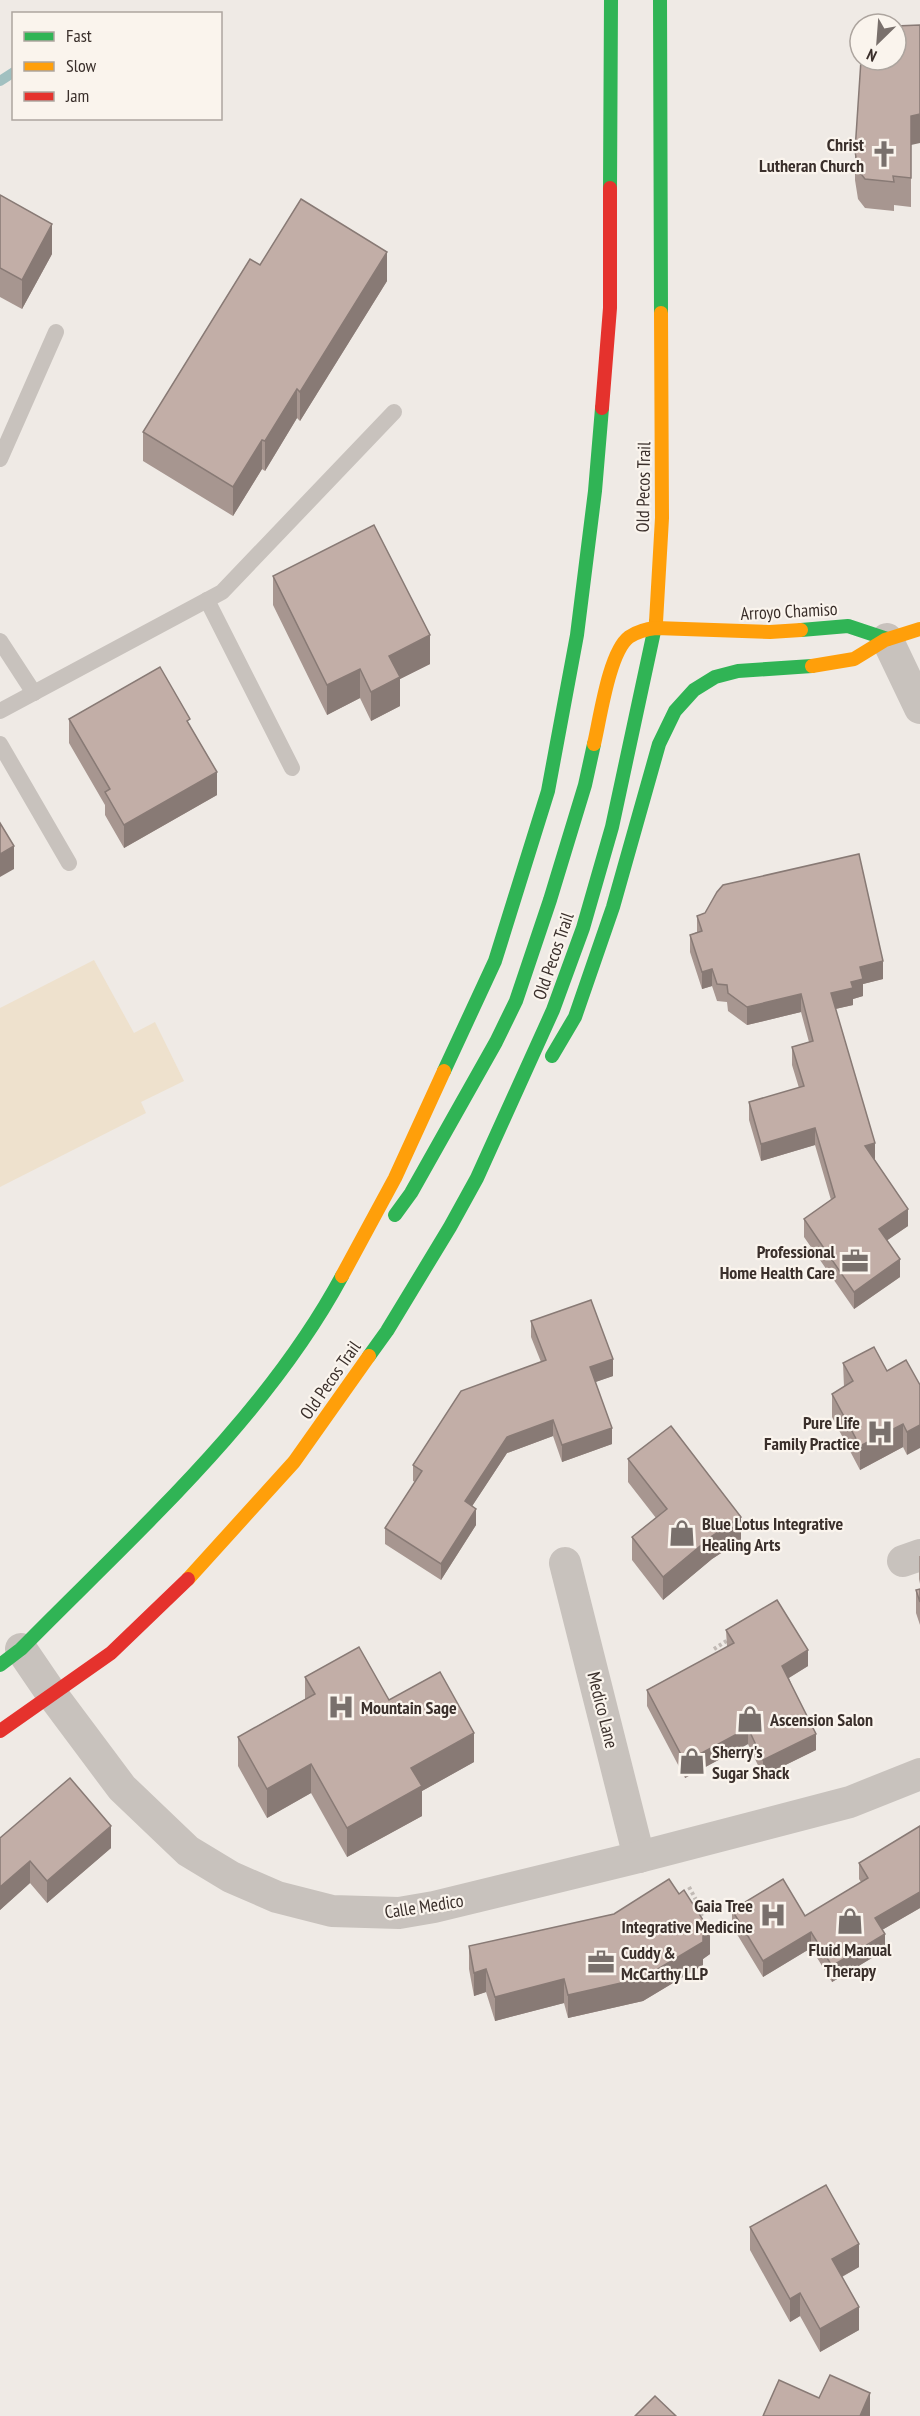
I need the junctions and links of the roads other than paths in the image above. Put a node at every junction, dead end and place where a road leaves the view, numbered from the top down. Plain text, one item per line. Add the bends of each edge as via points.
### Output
1 (611, 0) edge
2 (660, 0) edge
3 (56, 332) dead end
4 (394, 412) dead end
5 (0, 459) edge
6 (207, 600) junction
7 (656, 628) junction
8 (920, 629) edge
9 (887, 639) junction
10 (0, 641) edge
11 (34, 693) junction
12 (920, 708) edge
13 (0, 711) edge
14 (0, 744) edge
15 (292, 768) dead end
16 (69, 863) dead end
17 (545, 1068) dead end
18 (532, 1088) dead end
19 (477, 1178) junction
20 (324, 1309) junction
21 (565, 1563) dead end
22 (11, 1657) edge
23 (51, 1693) junction
24 (0, 1731) edge
25 (920, 1774) edge
26 (639, 1857) junction

1 - 20 main road via 610,308 596,491 577,635 548,791 495,961 395,1178
2 - 7 main road, Old Pecos Trail via 662,518
3 - 5 lane
4 - 6 lane via 222,592
6 - 11 lane
6 - 15 lane
7 - 9 main road, Arroyo Chamiso via 770,632 848,626
7 - 19 main road, Old Pecos Trail via 612,828 583,928 553,1010
7 - 20 main road via 627,638 613,661 585,785 516,1001 411,1193
8 - 9 main road
9 - 12 street
9 - 17 main road via 851,659 790,668 731,670 694,688 678,706 659,744 613,907 575,1017
10 - 11 lane
11 - 13 lane
14 - 16 lane
18 - 19 main road
19 - 23 main road, Old Pecos Trail via 387,1331 294,1462 201,1567 111,1653
20 - 22 main road via 213,1455
21 - 26 street, Medico Lane
22 - 23 street, Calle Medico
23 - 24 main road, Old Pecos Trail
23 - 26 street, Calle Medico via 122,1788 188,1851 231,1877 277,1897 332,1911 399,1913
25 - 26 street, Calle Medico via 850,1802

